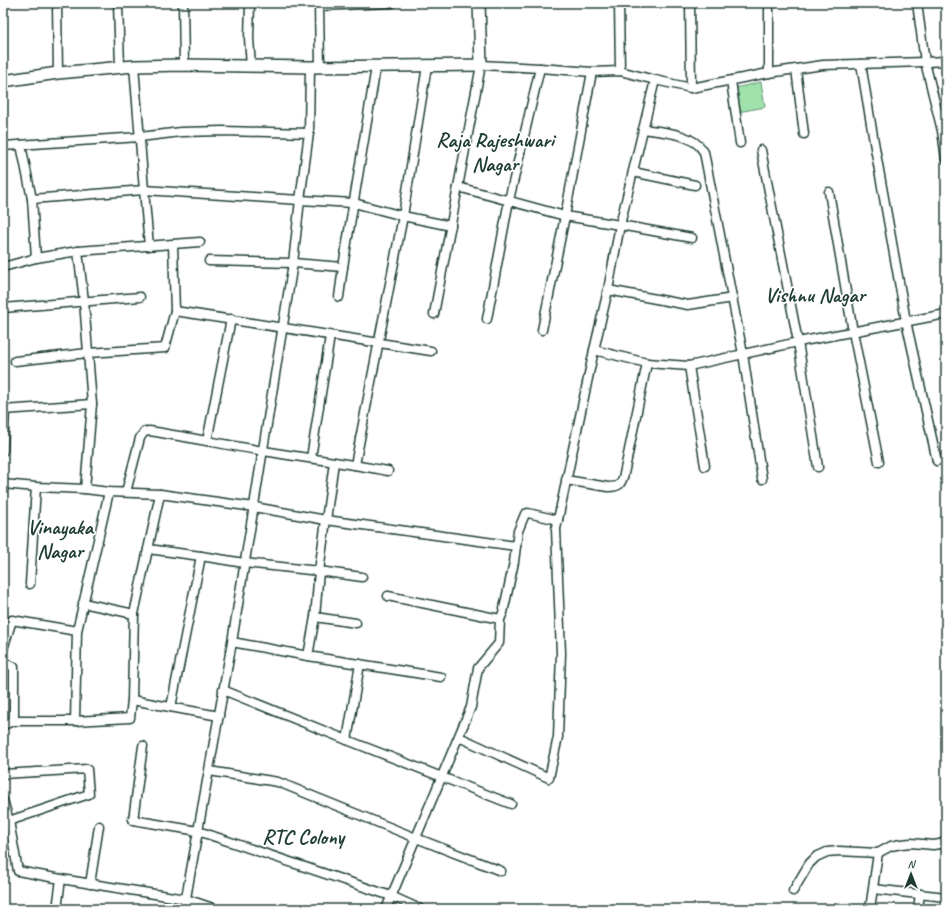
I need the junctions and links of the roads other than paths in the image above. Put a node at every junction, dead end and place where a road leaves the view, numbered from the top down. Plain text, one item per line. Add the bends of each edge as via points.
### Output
1 (57, 3) edge
2 (118, 3) edge
3 (183, 3) edge
4 (250, 3) edge
5 (392, 3) edge
6 (479, 3) edge
7 (619, 3) edge
8 (690, 3) edge
9 (769, 3) edge
10 (917, 3) edge
11 (319, 4) edge
12 (946, 61) edge
13 (926, 62) junction
14 (861, 64) junction
15 (184, 65) junction
16 (481, 65) junction
17 (134, 66) junction
18 (251, 66) junction
19 (376, 66) junction
20 (428, 66) junction
21 (120, 67) junction
22 (315, 67) junction
23 (540, 68) junction
24 (796, 69) junction
25 (620, 71) junction
26 (58, 72) junction
27 (592, 72) junction
28 (769, 73) junction
29 (655, 80) junction
30 (3, 81) edge
31 (731, 81) junction
32 (691, 88) junction
33 (643, 129) junction
34 (944, 131) edge
35 (309, 133) junction
36 (804, 134) dead end
37 (140, 137) junction
38 (740, 143) dead end
39 (21, 145) junction
40 (3, 146) edge
41 (761, 150) dead end
42 (946, 160) edge
43 (633, 172) junction
44 (695, 185) dead end
45 (458, 187) junction
46 (144, 190) junction
47 (829, 192) dead end
48 (32, 199) junction
49 (300, 200) junction
50 (509, 200) junction
51 (354, 204) junction
52 (403, 216) junction
53 (565, 216) junction
54 (620, 225) junction
55 (450, 226) junction
56 (692, 238) dead end
57 (200, 242) dead end
58 (173, 244) junction
59 (149, 246) junction
60 (78, 251) junction
61 (36, 258) junction
62 (209, 261) dead end
63 (293, 263) junction
64 (3, 267) edge
65 (343, 267) junction
66 (608, 290) junction
67 (140, 297) dead end
68 (339, 297) dead end
69 (733, 298) junction
70 (84, 302) junction
71 (3, 308) edge
72 (175, 311) junction
73 (434, 314) dead end
74 (946, 314) edge
75 (231, 319) junction
76 (486, 319) dead end
77 (906, 321) junction
78 (282, 328) junction
79 (542, 330) dead end
80 (853, 332) junction
81 (330, 336) junction
82 (798, 342) junction
83 (380, 343) junction
84 (594, 350) junction
85 (431, 351) dead end
86 (88, 353) junction
87 (743, 354) junction
88 (15, 361) dead end
89 (647, 363) junction
90 (689, 366) junction
91 (92, 404) junction
92 (4, 410) edge
93 (207, 440) junction
94 (3, 451) edge
95 (262, 451) junction
96 (310, 458) junction
97 (937, 461) dead end
98 (334, 462) junction
99 (879, 462) dead end
100 (356, 465) junction
101 (705, 466) dead end
102 (818, 467) dead end
103 (388, 471) dead end
104 (762, 479) dead end
105 (566, 480) junction
106 (3, 484) edge
107 (36, 487) junction
108 (85, 489) junction
109 (109, 492) junction
110 (126, 492) junction
111 (160, 494) junction
112 (254, 507) junction
113 (326, 520) junction
114 (558, 520) junction
115 (516, 546) junction
116 (148, 550) junction
117 (201, 556) junction
118 (244, 563) junction
119 (319, 571) junction
120 (362, 577) dead end
121 (30, 584) dead end
122 (388, 596) dead end
123 (83, 603) junction
124 (134, 614) junction
125 (315, 617) junction
126 (500, 619) junction
127 (356, 623) dead end
128 (77, 631) junction
129 (232, 642) junction
130 (3, 649) edge
131 (308, 656) junction
132 (3, 662) edge
133 (360, 664) junction
134 (441, 677) dead end
135 (223, 690) junction
136 (132, 700) junction
137 (171, 707) junction
138 (219, 716) junction
139 (14, 721) junction
140 (75, 721) junction
141 (3, 725) edge
142 (459, 737) junction
143 (347, 740) junction
144 (143, 746) dead end
145 (209, 771) junction
146 (3, 774) edge
147 (442, 776) junction
148 (3, 800) edge
149 (511, 804) dead end
150 (6, 822) edge
151 (99, 826) dead end
152 (198, 831) junction
153 (416, 838) junction
154 (946, 841) edge
155 (878, 853) junction
156 (501, 870) dead end
157 (61, 880) junction
158 (90, 884) junction
159 (873, 889) junction
160 (794, 891) dead end
161 (920, 894) junction
162 (391, 896) junction
163 (946, 897) edge
164 (186, 899) junction
165 (57, 909) edge
166 (184, 909) edge
167 (216, 909) edge
168 (386, 909) edge
169 (420, 909) edge
170 (870, 909) edge
171 (918, 909) edge

1 - 26 street
2 - 21 street
3 - 15 street
4 - 18 street
5 - 11 street
6 - 16 street
7 - 25 street
8 - 32 street
9 - 28 street
10 - 13 street
11 - 22 street
12 - 13 street
13 - 14 street
13 - 34 street
14 - 24 street
14 - 77 street
15 - 17 street
15 - 18 street
16 - 20 street
16 - 23 street
16 - 45 street
17 - 21 street
17 - 37 street
18 - 22 street
19 - 20 street
19 - 22 street
19 - 51 street
20 - 52 street
21 - 26 street
22 - 35 street
23 - 27 street
23 - 50 street
24 - 28 street
24 - 36 street
25 - 27 street
25 - 29 street
26 - 30 street
27 - 53 street
28 - 31 street
29 - 32 street
29 - 33 street
31 - 32 street
31 - 38 street
33 - 43 street
33 - 69 street via 687,137 701,146
34 - 42 street
35 - 37 street via 223,131
35 - 49 street
37 - 39 street
37 - 46 street
39 - 40 street
39 - 48 street
41 - 82 street
43 - 44 street
43 - 54 street
45 - 50 street
45 - 55 street
46 - 48 street
46 - 49 street
46 - 59 street
47 - 80 street
48 - 61 street
49 - 51 street
49 - 63 street
50 - 53 street
50 - 76 street
51 - 52 street
51 - 65 street
52 - 55 street
52 - 83 street
53 - 54 street
53 - 79 street
54 - 56 street
54 - 66 street
55 - 73 street
57 - 58 street
58 - 59 street
58 - 72 street
59 - 60 street
60 - 61 street
60 - 70 street
61 - 64 street
62 - 63 street
63 - 65 street
63 - 78 street
65 - 68 street
66 - 69 street via 688,305
66 - 84 street
67 - 70 street
69 - 87 street
70 - 71 street
70 - 86 street
72 - 75 street
72 - 86 street via 165,348
74 - 77 street
75 - 78 street
75 - 93 street
77 - 80 street
77 - 97 street
78 - 81 street
78 - 95 street
80 - 82 street
80 - 99 street
81 - 83 street
81 - 96 street
82 - 87 street
82 - 102 street
83 - 85 street
83 - 100 street
84 - 89 street
84 - 105 street
86 - 88 street
86 - 91 street
87 - 90 street
87 - 104 street
89 - 90 street
89 - 105 street via 622,481 619,485 608,487
90 - 101 street
91 - 92 street
91 - 108 street
92 - 94 street
93 - 95 street
93 - 110 street via 144,432 140,438
95 - 96 street
95 - 112 street
96 - 98 street
98 - 100 street
98 - 113 street
100 - 103 street
105 - 114 street
106 - 107 street
107 - 108 street
107 - 121 street
108 - 109 street
109 - 110 street
109 - 123 street
110 - 111 street
111 - 112 street
111 - 116 street
112 - 113 street
112 - 118 street
113 - 115 street
113 - 119 street
114 - 115 street via 525,514 518,531
114 - 142 street via 556,529 561,660 558,737 549,778
115 - 126 street
116 - 117 street
116 - 124 street
117 - 118 street
117 - 137 street
118 - 119 street
118 - 129 street
119 - 120 street
119 - 125 street
122 - 126 street
123 - 124 street
123 - 128 street
124 - 136 street
125 - 127 street
125 - 131 street
126 - 142 street via 499,643 478,668 471,707
128 - 130 street via 12,620
128 - 140 street
129 - 131 street
129 - 135 street
131 - 133 street
132 - 139 street via 14,667
133 - 134 street
133 - 143 street
135 - 138 street
135 - 143 street
136 - 137 street
136 - 140 street via 130,718
137 - 138 street
138 - 145 street
139 - 140 street
139 - 141 street
142 - 147 street
143 - 147 street
144 - 152 street via 133,820
145 - 152 street
145 - 153 street via 278,782
146 - 150 street via 87,769 89,794
147 - 149 street
147 - 153 street
148 - 150 street
150 - 157 street via 18,871
151 - 158 street
152 - 162 street
152 - 164 street
153 - 156 street
153 - 162 street
154 - 155 street via 933,845 901,844
155 - 159 street
155 - 160 street via 827,852 809,864
157 - 158 street
157 - 165 street
158 - 164 street
159 - 161 street
159 - 170 street
161 - 163 street
161 - 171 street
162 - 168 street
162 - 169 street
164 - 166 street
164 - 167 street

